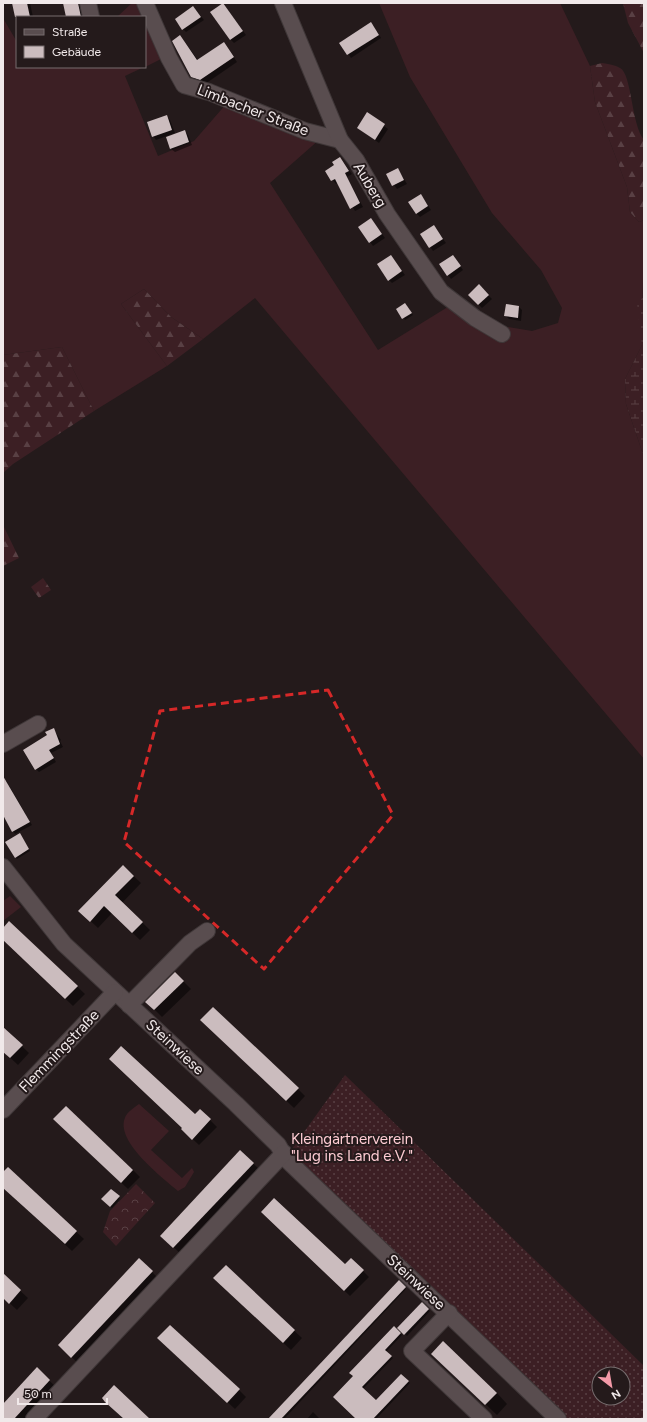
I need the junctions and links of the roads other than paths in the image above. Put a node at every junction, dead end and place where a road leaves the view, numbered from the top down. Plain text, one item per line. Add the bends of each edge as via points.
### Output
1 (88, 3) edge
2 (145, 3) edge
3 (283, 3) edge
4 (91, 16) edge
5 (340, 140) junction
6 (502, 334) dead end
7 (38, 724) dead end
8 (3, 744) edge
9 (3, 867) edge
10 (207, 931) dead end
11 (115, 992) junction
12 (129, 1005) junction
13 (3, 1110) edge
14 (284, 1153) junction
15 (449, 1313) junction
16 (550, 1416) edge
17 (34, 1419) edge
18 (484, 1419) edge

1 - 4 street
2 - 5 street, Limbacher Straße via 184,85 209,92 305,131
3 - 5 street, Auberg
5 - 6 street, Auberg via 356,160 404,240 441,292 475,318
7 - 8 street
9 - 11 street, Steinwiese via 64,944
10 - 12 street via 190,943
11 - 12 street, Steinwiese
11 - 13 street, Flemmingstraße
12 - 14 street, Steinwiese via 236,1104
14 - 15 street, Steinwiese via 286,1159
14 - 17 street
15 - 16 street, Steinwiese
15 - 18 street via 412,1351

